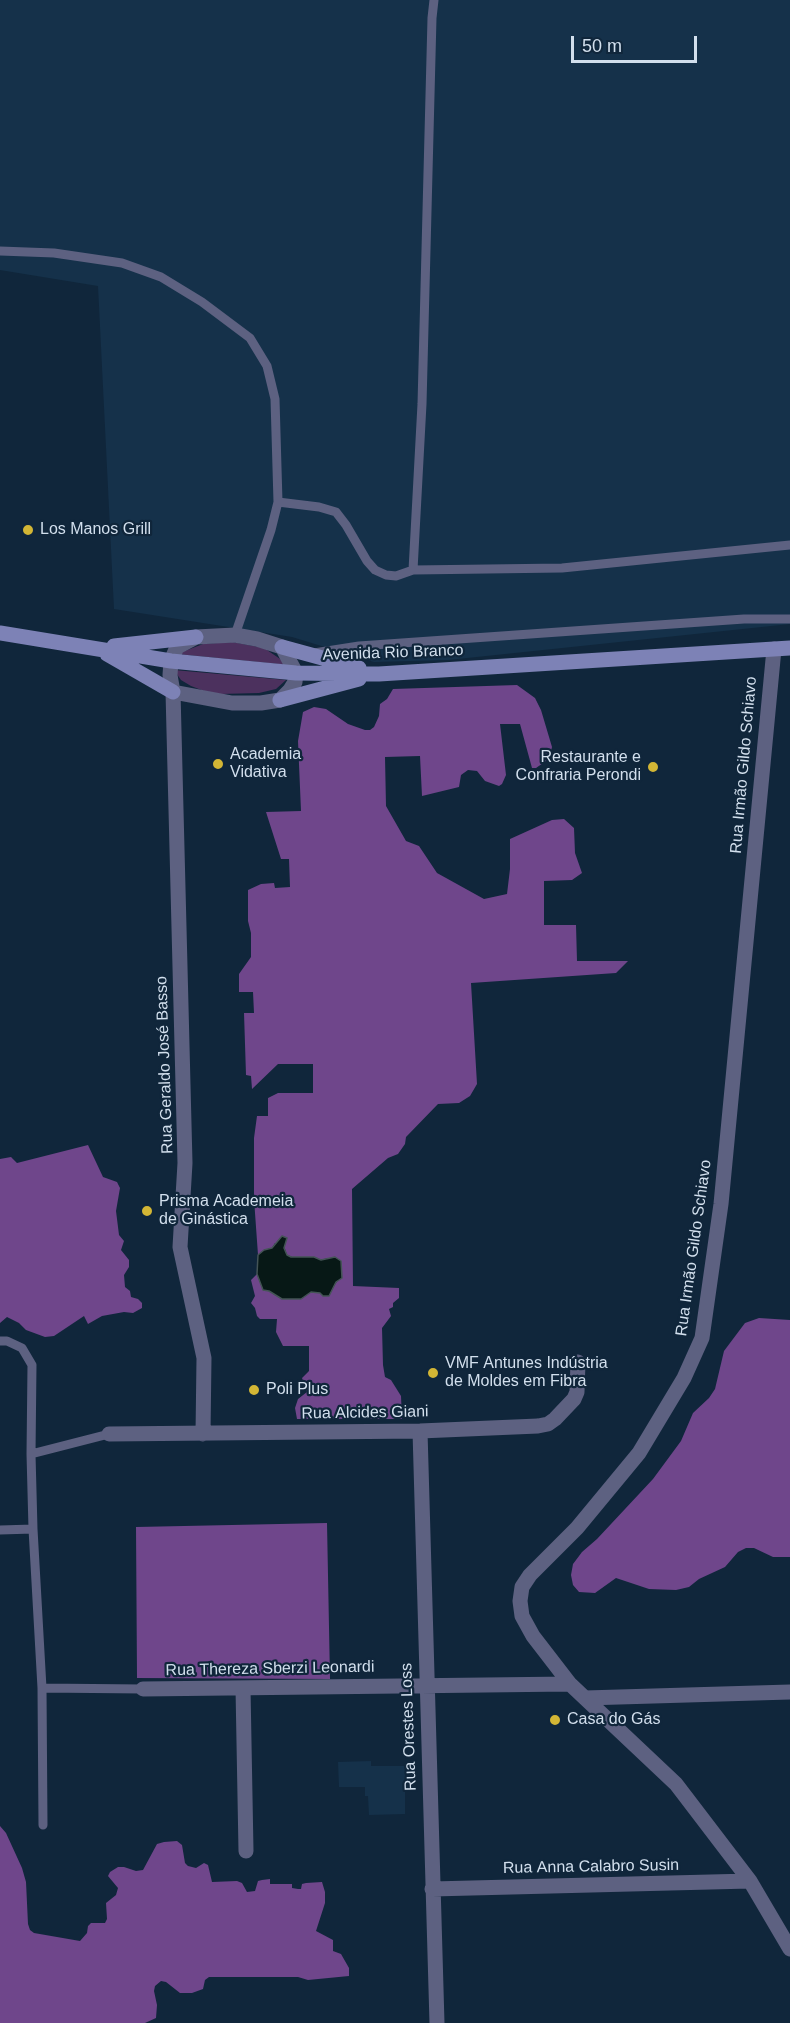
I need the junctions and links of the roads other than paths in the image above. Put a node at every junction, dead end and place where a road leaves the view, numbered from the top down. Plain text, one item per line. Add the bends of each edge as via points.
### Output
1 (434, 0) edge
2 (0, 251) edge
3 (278, 502) junction
4 (790, 545) edge
5 (413, 570) junction
6 (790, 619) edge
7 (0, 633) edge
8 (235, 635) junction
9 (196, 637) junction
10 (282, 647) junction
11 (790, 648) edge
12 (96, 649) junction
13 (774, 649) junction
14 (307, 654) junction
15 (171, 661) junction
16 (296, 673) junction
17 (379, 674) junction
18 (173, 692) junction
19 (280, 700) junction
20 (0, 1341) edge
21 (578, 1362) dead end
22 (420, 1431) junction
23 (109, 1434) joint
24 (203, 1434) junction
25 (31, 1454) junction
26 (33, 1529) junction
27 (0, 1530) edge
28 (570, 1684) junction
29 (426, 1686) junction
30 (42, 1688) junction
31 (243, 1688) junction
32 (143, 1689) joint
33 (790, 1692) edge
34 (585, 1698) junction
35 (43, 1825) dead end
36 (246, 1851) dead end
37 (750, 1881) junction
38 (432, 1889) junction
39 (790, 1948) edge
40 (437, 2023) edge

1 - 5 lane
2 - 3 lane via 54,253 122,263 160,277 250,338 267,366 275,399
3 - 5 lane via 336,512 375,570 396,576
3 - 8 lane
4 - 5 lane via 562,568
6 - 14 lane via 371,645
7 - 12 main road, Avenida Rio Branco
8 - 9 street
8 - 10 street
9 - 12 main road
9 - 15 street via 177,647
10 - 14 main road
10 - 16 street
11 - 13 main road, Avenida Rio Branco
12 - 15 main road, Avenida Rio Branco
12 - 18 main road
13 - 17 main road, Avenida Rio Branco
13 - 28 street, Rua Irmão Gildo Schiavo via 721,1204 702,1338 684,1378 639,1453 522,1587 522,1616
14 - 17 main road
15 - 16 main road, Avenida Rio Branco
15 - 18 street, Rua Geraldo José Basso
16 - 17 main road, Avenida Rio Branco
16 - 19 street via 290,690
17 - 19 main road
18 - 19 street via 232,703
18 - 24 street, Rua Geraldo José Basso via 185,1163 180,1247 204,1358
20 - 25 lane via 22,1348 32,1365
21 - 22 street, Rua Alcides Giani via 574,1399 548,1424
22 - 24 street, Rua Alcides Giani
22 - 29 street, Rua Orestes Loss
23 - 24 street, Rua Alcides Giani
23 - 25 lane
25 - 26 lane
26 - 27 lane
26 - 30 lane
28 - 29 street, Rua Thereza Sberzi Leonardi
28 - 34 street, Rua Irmão Gildo Schiavo
29 - 31 street, Rua Thereza Sberzi Leonardi
29 - 38 street, Rua Orestes Loss
30 - 32 lane, Rua Thereza Sberzi Leonardi
30 - 35 lane
31 - 32 street, Rua Thereza Sberzi Leonardi
31 - 36 street
33 - 34 street
34 - 37 street, Rua Irmão Gildo Schiavo via 676,1784
37 - 38 street, Rua Anna Calabro Susin
37 - 39 street, Rua Irmão Gildo Schiavo
38 - 40 street, Rua Orestes Loss

